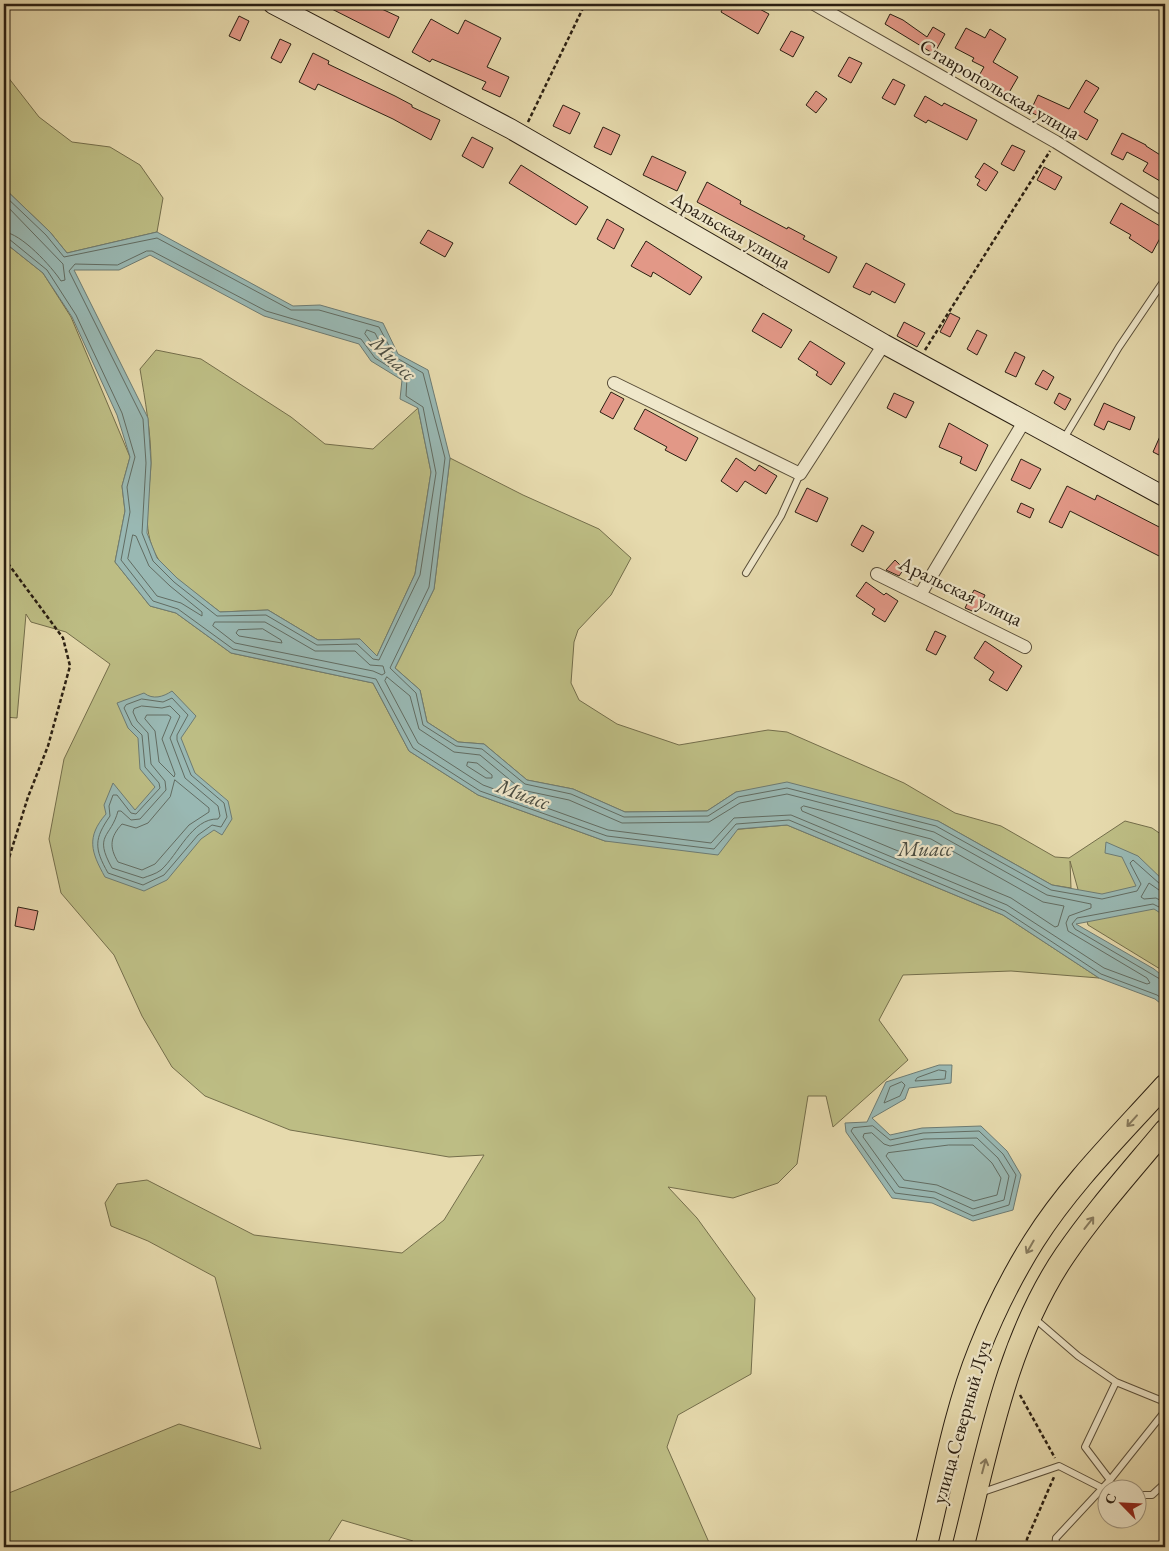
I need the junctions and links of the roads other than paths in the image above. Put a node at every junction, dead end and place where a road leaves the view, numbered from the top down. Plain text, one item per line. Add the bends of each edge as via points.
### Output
1 (273, 4) edge
2 (814, 4) edge
3 (1165, 210) edge
4 (1165, 279) edge
5 (884, 344) junction
6 (614, 383) dead end
7 (1024, 420) junction
8 (1062, 441) junction
9 (800, 474) junction
10 (1165, 497) edge
11 (746, 573) dead end
12 (878, 574) dead end
13 (920, 595) junction
14 (1024, 647) dead end
15 (1165, 1085) edge
16 (1165, 1130) edge
17 (1032, 1316) junction
18 (1116, 1382) junction
19 (1165, 1402) edge
20 (1165, 1411) edge
21 (1108, 1478) edge
22 (1112, 1478) edge
23 (1165, 1483) edge
24 (1096, 1484) edge
25 (976, 1494) junction
26 (1146, 1494) edge
27 (1096, 1497) edge
28 (926, 1547) edge
29 (963, 1547) edge
30 (1055, 1547) edge

1 - 5 street, Аральская улица via 522,135
2 - 3 street, Ставропольская улица via 1056,142
4 - 8 lane
5 - 7 street, Аральская улица
5 - 9 street
6 - 9 street
7 - 8 street, Аральская улица
7 - 13 street
8 - 10 street, Аральская улица
9 - 11 lane via 781,516
12 - 13 street, Аральская улица
13 - 14 street, Аральская улица
15 -> 28 main road, улица Северный Луч via 1070,1189 1034,1240 1005,1291 978,1350 961,1405
17 -> 16 main road, улица Северный Луч via 1065,1255
17 - 18 lane via 1078,1356
25 -> 17 main road, улица Северный Луч via 1008,1374
18 - 19 lane
18 - 21 lane via 1085,1447
20 - 22 lane
23 - 26 lane via 1152,1494
24 - 25 lane via 1059,1466
25 - 29 main road, улица Северный Луч
27 - 30 lane via 1056,1538

